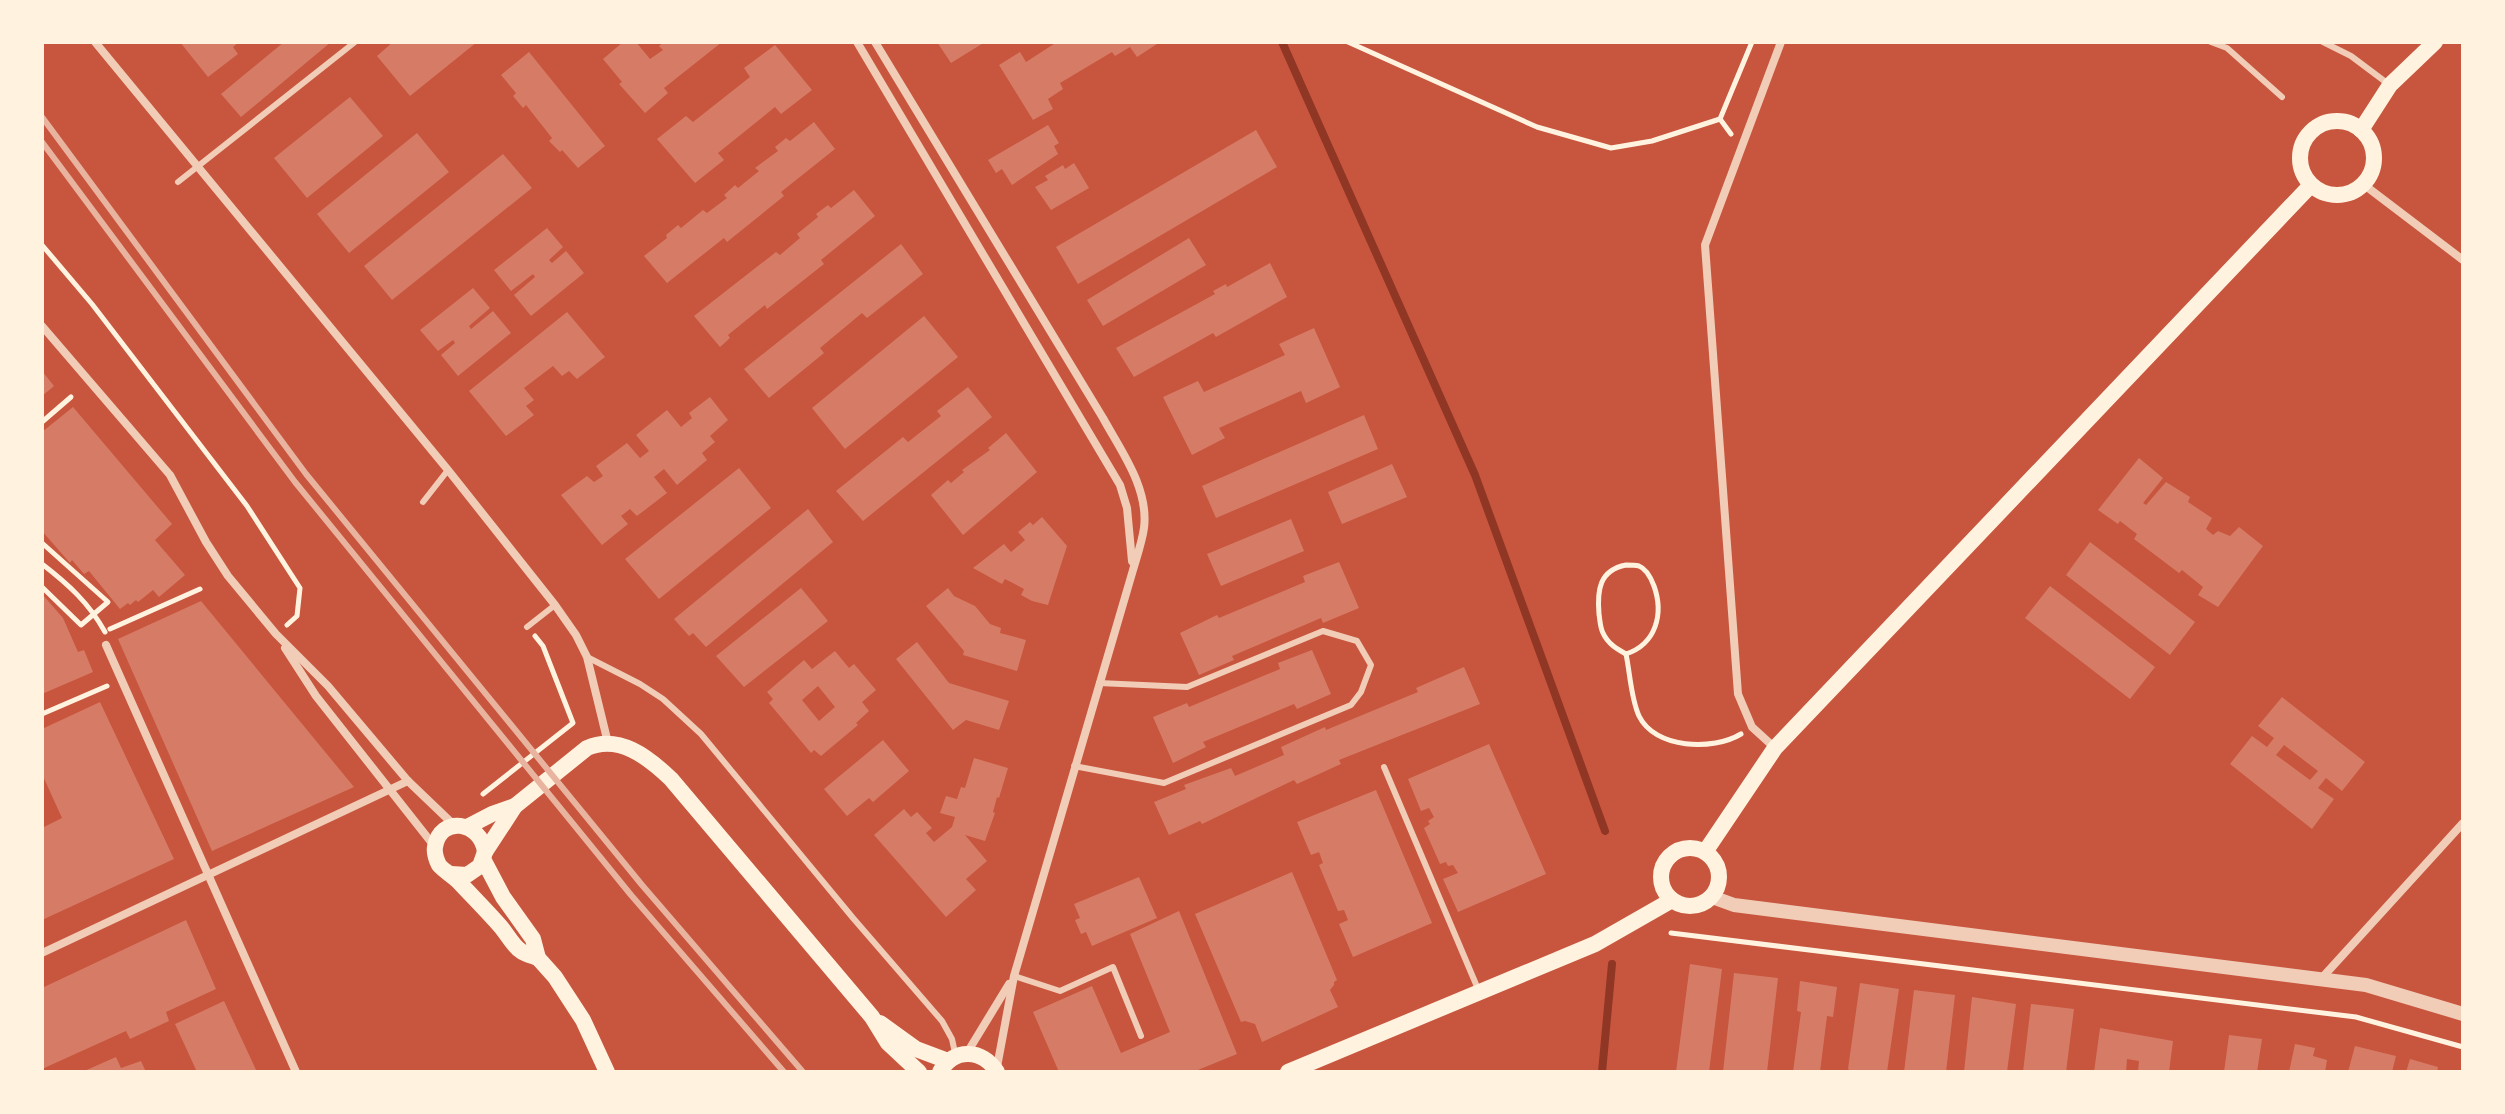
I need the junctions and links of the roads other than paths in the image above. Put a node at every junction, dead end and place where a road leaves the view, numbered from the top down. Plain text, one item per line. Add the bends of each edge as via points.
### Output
1 (95, 42) edge
2 (355, 42) edge
3 (857, 42) edge
4 (875, 42) edge
5 (1781, 42) edge
6 (2211, 42) edge
7 (2237, 42) edge
8 (2323, 42) edge
9 (2435, 42) edge
10 (2227, 48) junction
11 (2390, 85) junction
12 (2282, 97) dead end
13 (2361, 130) junction
14 (199, 166) junction
15 (178, 182) dead end
16 (2363, 184) junction
17 (2311, 185) junction
18 (2463, 260) edge
19 (42, 326) edge
20 (448, 470) junction
21 (423, 502) dead end
22 (1133, 570) junction
23 (555, 605) junction
24 (527, 627) road end
25 (276, 634) junction
26 (106, 645) road end
27 (587, 657) junction
28 (1099, 683) junction
29 (608, 743) junction
30 (1775, 748) junction
31 (1074, 766) junction
32 (1384, 767) dead end
33 (408, 781) junction
34 (390, 789) junction
35 (496, 820) junction
36 (2463, 823) edge
37 (461, 827) junction
38 (435, 847) junction
39 (1705, 852) junction
40 (484, 856) junction
41 (451, 874) junction
42 (208, 875) junction
43 (1712, 897) junction
44 (1672, 900) junction
45 (42, 953) edge
46 (538, 958) junction
47 (1014, 976) junction
48 (2320, 980) junction
49 (1480, 992) junction
50 (2463, 1014) edge
51 (872, 1017) junction
52 (1141, 1036) dead end
53 (953, 1060) edge
54 (997, 1071) edge
55 (296, 1072) edge
56 (607, 1072) edge
57 (919, 1072) edge
58 (1288, 1072) edge

1 - 14 street
2 - 14 lane
3 - 22 street via 1120,485
4 - 22 street via 1135,475 1145,507
5 - 30 street via 1705,245 1738,694 1752,727
6 - 10 lane
7 - 10 lane
8 - 11 lane
9 - 11 main road
10 - 12 lane
11 - 13 main road
13 - 16 main road via 2369,139 2374,163
13 - 17 main road via 2338,121 2325,123 2305,138 2300,162
14 - 15 lane
14 - 20 street
16 - 17 main road via 2343,195
16 - 18 street
17 - 30 main road
19 - 25 street via 170,475 228,576
20 - 21 lane
20 - 23 street
22 - 28 street
23 - 24 lane
23 - 27 street
25 - 33 street
25 - 34 street via 316,696
26 - 42 street
27 - 29 street
27 - 53 lane via 663,699 701,734 942,1021 952,1039
28 - 31 street
28 - 31 lane via 1187,687 1323,631 1357,641 1371,665 1351,705 1164,783
29 - 35 main road via 579,754
29 - 51 main road via 635,751 671,779
30 - 39 main road
31 - 47 street
32 - 49 lane
33 - 34 street
33 - 37 street
34 - 38 street
34 - 42 street
35 - 37 main road
35 - 40 main road
36 - 48 street
37 - 38 main road via 442,833
37 - 40 main road via 481,838
38 - 41 main road via 438,863
39 - 43 main road via 1720,873
39 - 44 main road via 1684,848 1667,860 1661,881
40 - 41 main road via 467,875
40 - 46 main road via 503,897 533,939
41 - 46 main road via 520,951
42 - 45 street
42 - 55 street
43 - 44 main road via 1692,906
43 - 48 street via 1734,905
44 - 49 main road via 1595,944
46 - 56 main road via 571,999
47 - 52 lane via 1060,991 1113,967
47 - 53 street
47 - 54 street
48 - 50 street via 2366,985
49 - 58 main road
51 - 53 main road via 916,1049
51 - 57 main road via 888,1043
53 - 54 main road via 982,1056

